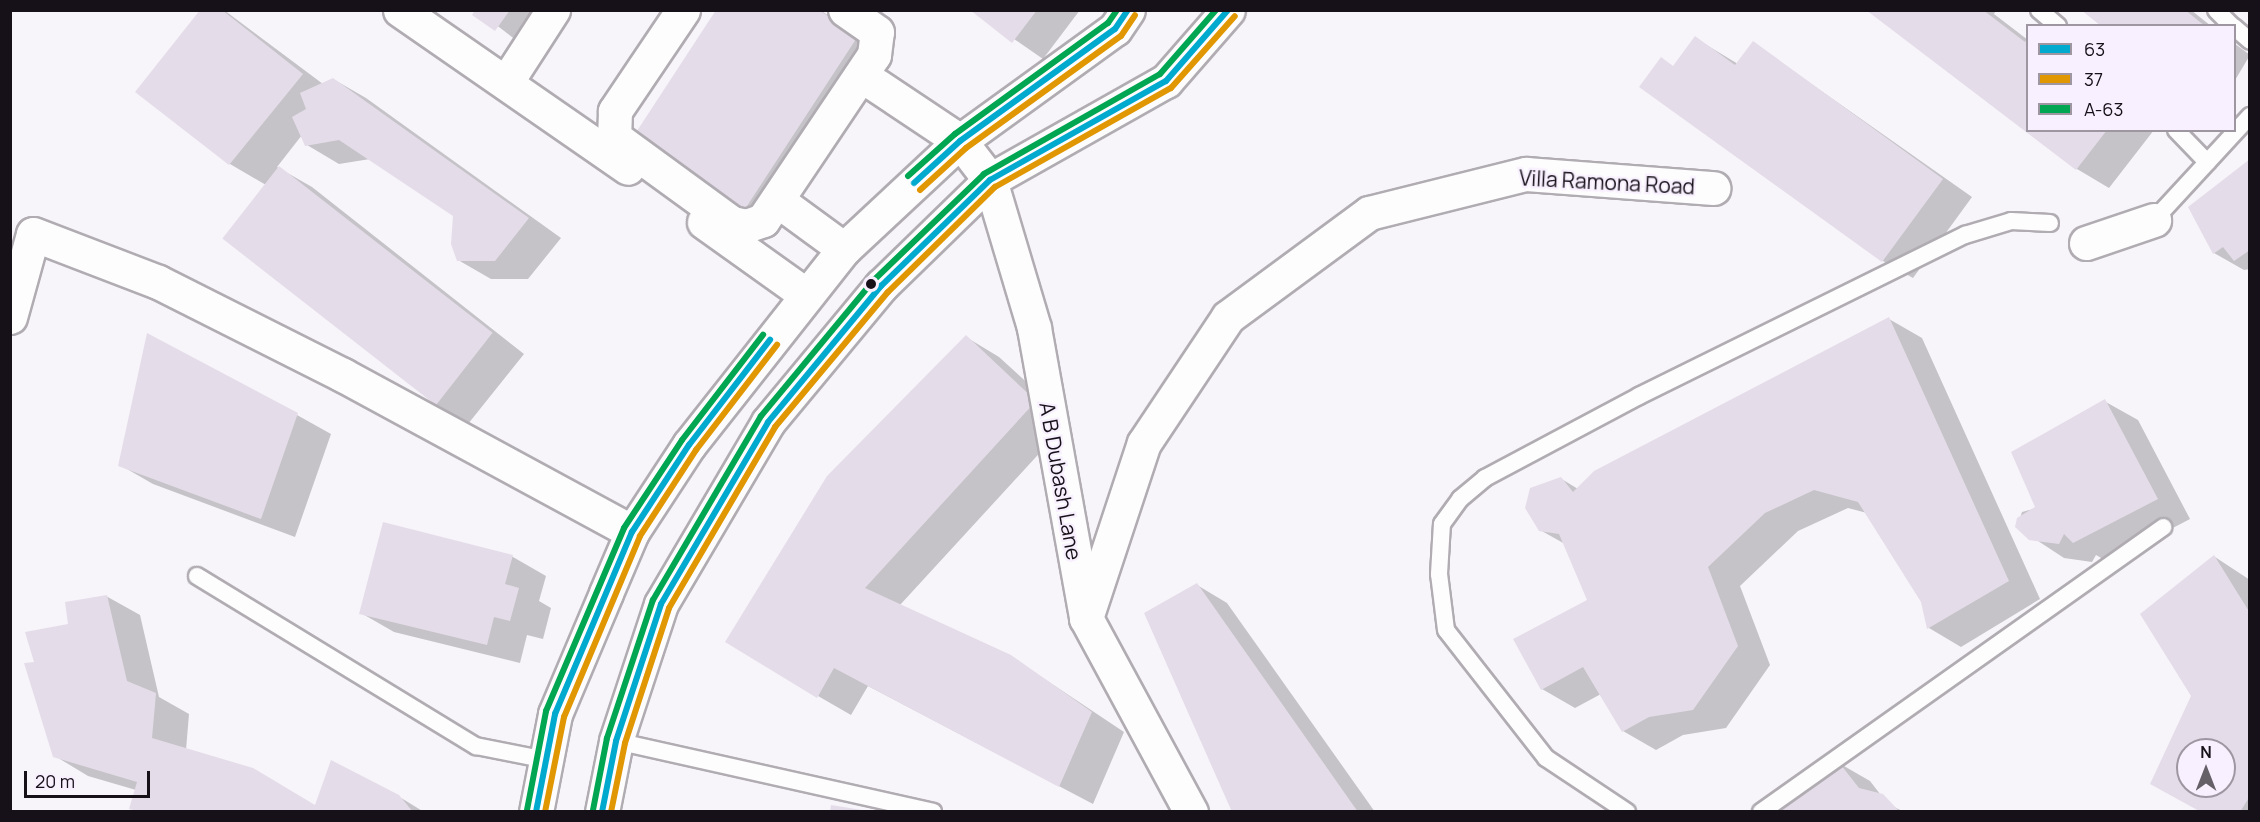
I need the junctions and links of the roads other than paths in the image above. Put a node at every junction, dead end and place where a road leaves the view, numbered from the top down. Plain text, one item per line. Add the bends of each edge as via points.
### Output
1 (399, 10) edge
2 (553, 10) edge
3 (682, 10) edge
4 (845, 10) edge
5 (1128, 10) edge
6 (1228, 10) edge
7 (2039, 10) edge
8 (2216, 10) edge
9 (2056, 24) edge
10 (2232, 24) edge
11 (2236, 28) edge
12 (2250, 41) edge
13 (861, 75) junction
14 (507, 81) junction
15 (2250, 116) edge
16 (2236, 131) edge
17 (2178, 132) edge
18 (2235, 132) edge
19 (960, 141) junction
20 (2207, 162) junction
21 (990, 180) junction
22 (1713, 188) dead end
23 (777, 200) junction
24 (2154, 220) joint
25 (2050, 223) dead end
26 (22, 229) edge
27 (2086, 243) dead end
28 (844, 249) junction
29 (805, 294) junction
30 (10, 317) edge
31 (2163, 527) dead end
32 (632, 532) junction
33 (197, 576) dead end
34 (1086, 618) junction
35 (616, 741) junction
36 (547, 760) junction
37 (536, 812) edge
38 (602, 812) edge
39 (933, 812) edge
40 (1191, 812) edge
41 (1627, 812) edge
42 (1761, 812) edge

1 - 14 street
2 - 14 street
3 - 23 street via 615,111 614,136 732,223 754,225
4 - 13 street via 877,32 874,55
5 - 19 street via 1115,29
6 - 21 street via 1166,81
7 - 9 lane
8 - 10 lane
11 - 12 lane
13 - 19 street, A B Dubash Lane
13 - 23 street
14 - 29 street
15 - 16 lane
17 - 20 lane
18 - 20 lane
19 - 21 street, A B Dubash Lane
19 - 28 street
20 - 24 lane
21 - 34 street, A B Dubash Lane via 1034,328
21 - 35 street via 881,286 768,422 661,604
22 - 34 street, Villa Ramona Road via 1526,174 1369,213 1228,317 1144,443
23 - 28 street
24 - 27 street
25 - 41 lane via 2011,221 1965,235 1639,396 1485,478 1460,499 1442,524 1439,574 1446,630 1546,759
26 - 30 street
26 - 32 street via 189,298
28 - 29 street
29 - 32 street via 689,445
31 - 42 lane
32 - 36 street via 555,714
33 - 36 lane via 476,746
34 - 40 street, A B Dubash Lane
35 - 38 street
35 - 39 lane
36 - 37 street

